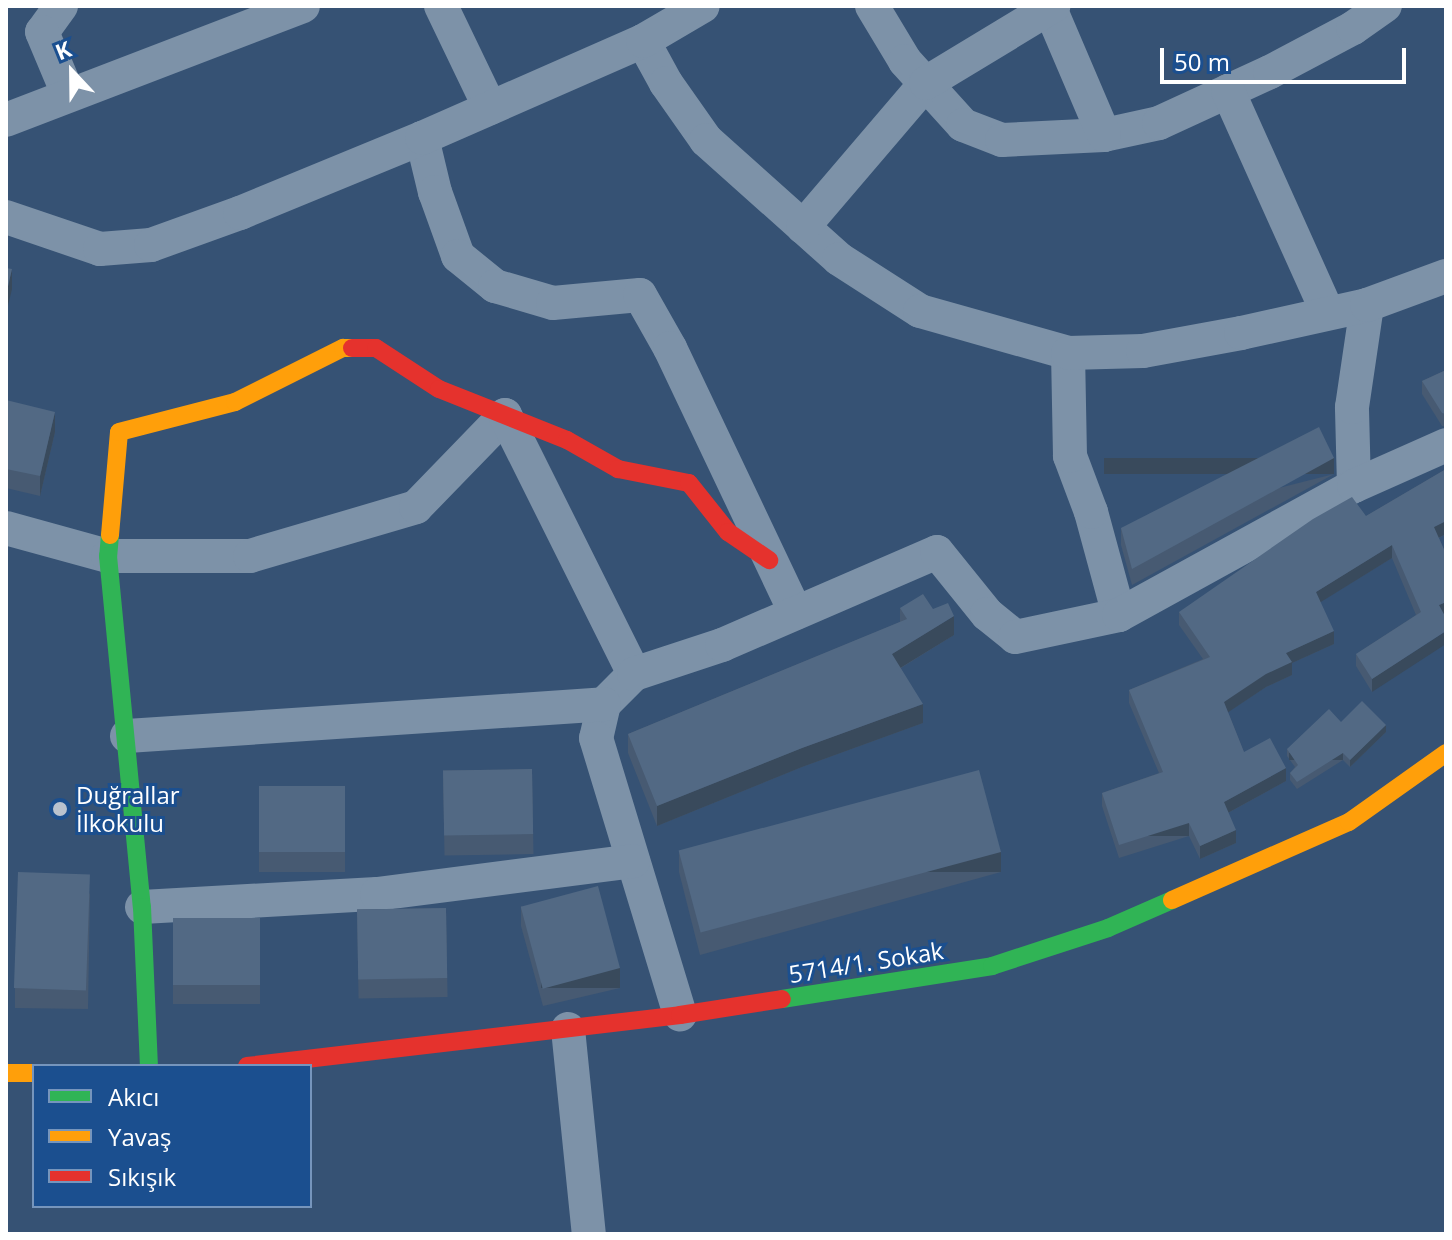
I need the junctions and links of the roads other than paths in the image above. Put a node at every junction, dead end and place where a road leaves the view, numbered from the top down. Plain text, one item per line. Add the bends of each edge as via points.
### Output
1 (61, 6) edge
2 (303, 6) edge
3 (441, 6) edge
4 (703, 6) edge
5 (872, 6) edge
6 (1050, 6) edge
7 (1385, 6) edge
8 (643, 41) junction
9 (926, 83) junction
10 (1228, 91) junction
11 (68, 94) junction
12 (490, 108) junction
13 (6, 120) edge
14 (1104, 135) junction
15 (422, 138) junction
16 (6, 217) edge
17 (803, 227) junction
18 (1446, 276) edge
19 (1367, 305) junction
20 (1328, 313) junction
21 (1068, 353) junction
22 (505, 415) junction
23 (1446, 445) edge
24 (1354, 486) junction
25 (6, 528) edge
26 (108, 556) junction
27 (769, 560) junction
28 (796, 613) junction
29 (1119, 615) junction
30 (634, 674) junction
31 (604, 704) junction
32 (127, 736) junction
33 (1446, 753) edge
34 (633, 861) junction
35 (142, 907) junction
36 (680, 1015) junction
37 (568, 1029) junction
38 (149, 1064) edge
39 (264, 1064) edge
40 (6, 1073) edge
41 (32, 1073) edge
42 (589, 1234) edge

1 - 11 street via 42,32
2 - 11 street
3 - 12 street
4 - 8 street
5 - 9 street via 905,61
6 - 9 street
6 - 14 street
7 - 10 street via 1353,28
8 - 12 street
8 - 17 street via 706,140
9 - 14 street via 963,125 1002,140
9 - 17 street
10 - 14 street via 1159,123
10 - 20 street
11 - 13 street
12 - 15 street
15 - 16 street via 151,245 100,249
15 - 27 street via 458,256 495,286 553,303 640,295
17 - 21 street via 839,259 920,311
18 - 19 street
19 - 20 street
19 - 24 street via 1352,407
20 - 21 street via 1143,351
21 - 29 street via 1070,456
22 - 26 street via 416,507 250,556
22 - 26 street via 439,389 376,348 343,348 235,402 119,432
22 - 27 street via 567,440 618,469 689,483 728,532
22 - 30 street
23 - 24 street
24 - 29 street
25 - 26 street
26 - 32 street
27 - 28 street
28 - 29 street via 937,552 987,614 1015,637
28 - 30 street
30 - 31 street
31 - 32 street
31 - 34 street via 596,738
32 - 35 street
33 - 36 street, 5714/1. Sokak via 1349,822 1108,928 992,966
34 - 35 street via 377,894
34 - 36 street
35 - 38 street
36 - 37 street, 5714/1. Sokak
37 - 39 street, 5714/1. Sokak
37 - 42 street
40 - 41 street

